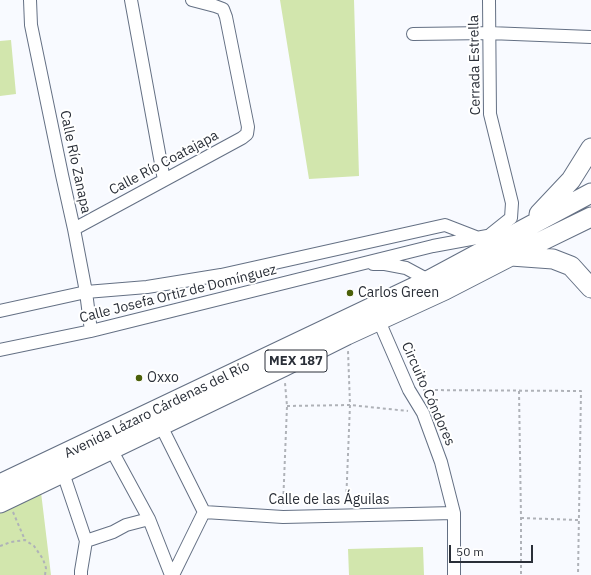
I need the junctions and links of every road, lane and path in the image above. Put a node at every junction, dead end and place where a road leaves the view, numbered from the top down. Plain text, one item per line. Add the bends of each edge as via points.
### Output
1 (30, 0) edge
2 (131, 0) edge
3 (192, 0) edge
4 (489, 0) edge
5 (489, 33) junction
6 (412, 34) dead end
7 (591, 37) edge
8 (591, 148) edge
9 (164, 180) junction
10 (591, 193) edge
11 (591, 217) edge
12 (74, 228) junction
13 (522, 230) junction
14 (482, 236) junction
15 (511, 256) junction
16 (361, 263) junction
17 (429, 280) junction
18 (591, 288) edge
19 (445, 290) junction
20 (86, 292) junction
21 (0, 311) edge
22 (380, 321) junction
23 (91, 331) junction
24 (347, 336) junction
25 (0, 350) edge
26 (284, 368) junction
27 (410, 390) junction
28 (519, 391) junction
29 (350, 405) junction
30 (287, 406) junction
31 (423, 413) junction
32 (157, 418) junction
33 (111, 449) junction
34 (64, 473) junction
35 (2, 496) edge
36 (204, 512) junction
37 (454, 514) junction
38 (346, 516) junction
39 (283, 517) junction
40 (521, 518) junction
41 (149, 520) junction
42 (578, 520) junction
43 (25, 540) junction
44 (86, 541) junction
45 (0, 546) edge
46 (46, 575) edge
47 (81, 575) edge
48 (172, 575) edge
49 (454, 575) edge
50 (521, 575) edge
51 (578, 575) edge

1 - 12 street, Calle Río Zanapa via 31,26
2 - 9 street
3 - 9 street, Calle Río Coatajapa via 215,6 223,10 226,17 248,127 247,134
4 - 5 street, Cerrada Estrella
5 - 6 street
5 - 7 street
5 - 14 street, Cerrada Estrella via 490,114 512,203 511,218
8 - 13 main road via 571,180
9 - 12 street, Calle Río Coatajapa
10 - 13 main road, Avenida Lázaro Cárdenas del Río / MEX 187
11 - 15 main road, Avenida Lázaro Cárdenas del Río / MEX 187
12 - 20 street, Calle Río Zanapa
13 - 14 street, Calle Josefa Ortiz de Domínguez
13 - 17 main road, Avenida Lázaro Cárdenas del Río / MEX 187
14 - 16 street, Calle Josefa Ortiz de Domínguez
14 - 20 street via 446,225 221,275 147,287
15 - 18 main road via 552,259 571,266
15 - 19 main road, Avenida Lázaro Cárdenas del Río / MEX 187
16 - 17 street via 406,268
16 - 23 street, Calle Josefa Ortiz de Domínguez
17 - 19 street
17 - 32 main road, Avenida Lázaro Cárdenas del Río / MEX 187
19 - 22 main road, Avenida Lázaro Cárdenas del Río / MEX 187
20 - 21 street
20 - 23 street, Calle Río Zanapa
22 - 24 main road, Avenida Lázaro Cárdenas del Río / MEX 187
22 - 27 street, Circuito Cóndores
23 - 25 street, Calle Josefa Ortiz de Domínguez
24 - 26 main road, Avenida Lázaro Cárdenas del Río / MEX 187
24 - 29 path
26 - 30 path
26 - 32 main road, Avenida Lázaro Cárdenas del Río / MEX 187
27 - 28 path
27 - 31 street, Circuito Cóndores
28 - 40 path
28 - 42 path via 581,391
29 - 30 path
29 - 31 path
29 - 38 path
30 - 39 path
31 - 37 street, Circuito Cóndores via 441,462
32 - 33 main road, Avenida Lázaro Cárdenas del Río / MEX 187
32 - 35 main road, Avenida Lázaro Cárdenas del Río / MEX 187
32 - 36 street
33 - 34 main road, Avenida Lázaro Cárdenas del Río / MEX 187
33 - 41 street
34 - 35 main road, Avenida Lázaro Cárdenas del Río / MEX 187
34 - 44 street
35 - 43 path
36 - 39 street, Calle de las Águilas
36 - 48 street
37 - 38 street, Calle de las Águilas
37 - 49 street, Circuito Cóndores
38 - 39 street, Calle de las Águilas
40 - 42 path
40 - 50 path
41 - 44 street via 126,525
41 - 48 street
42 - 51 path
43 - 45 path
43 - 46 path via 34,546 43,559
44 - 47 street

